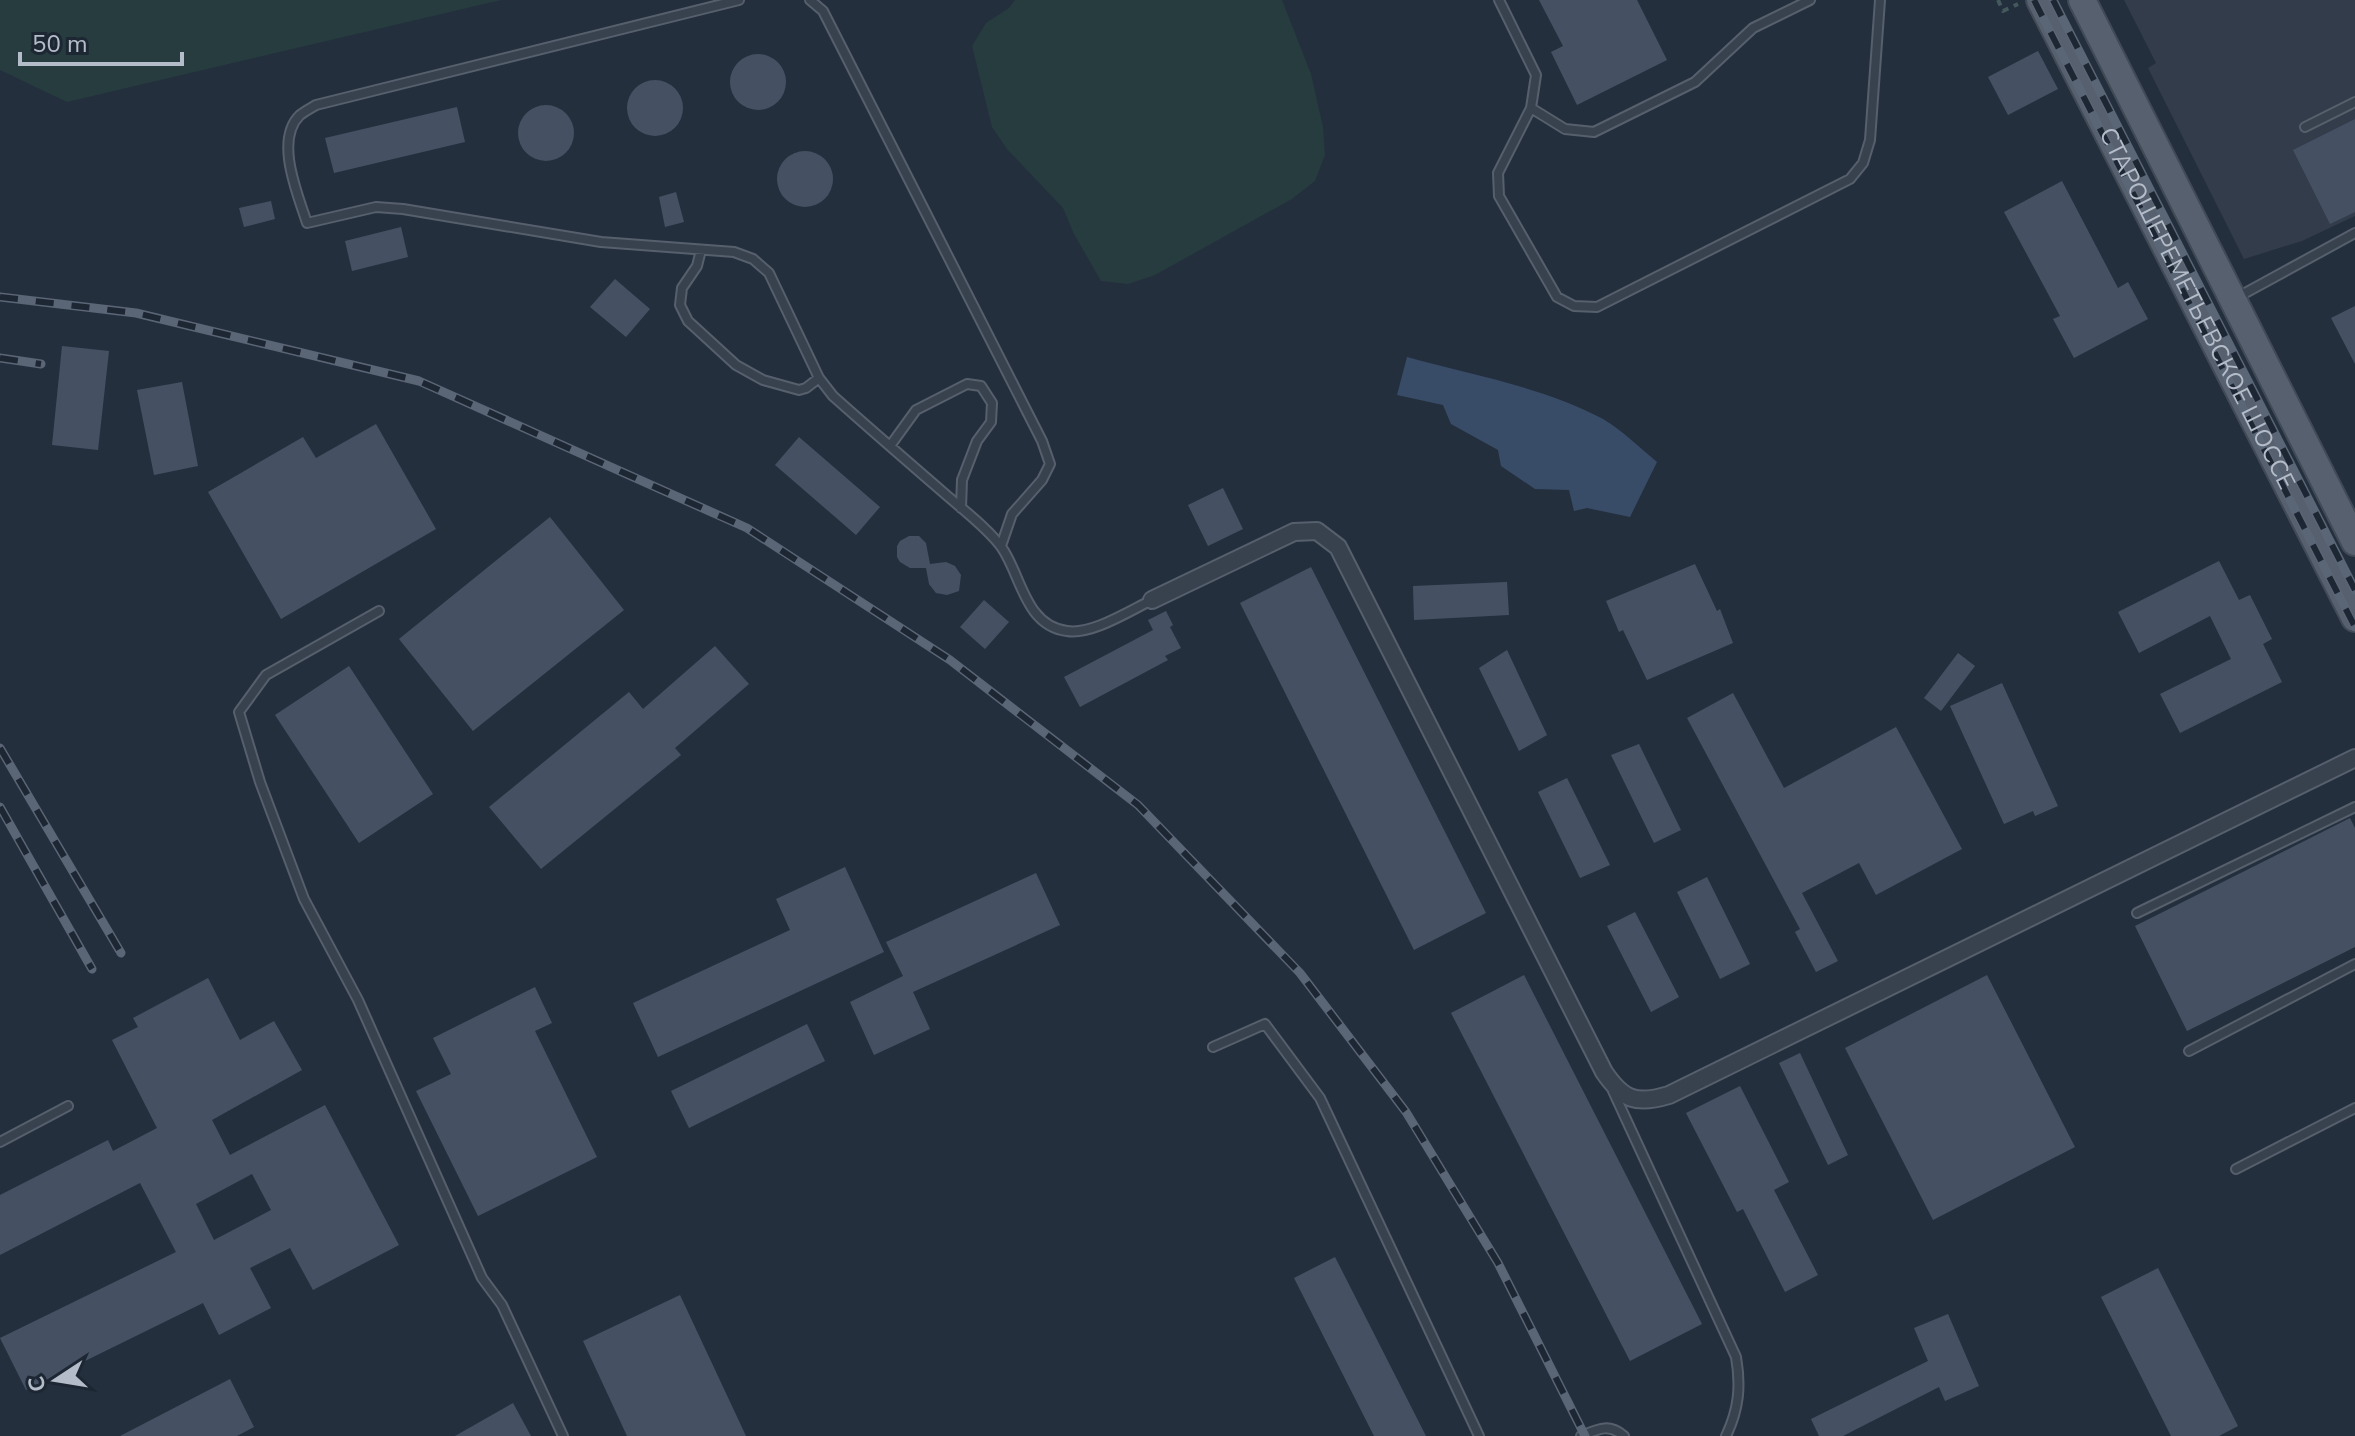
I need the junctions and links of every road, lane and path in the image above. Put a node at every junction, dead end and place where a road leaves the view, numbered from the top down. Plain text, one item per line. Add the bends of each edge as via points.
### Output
1 (739, 0) edge
2 (810, 0) edge
3 (1499, 0) edge
4 (1810, 0) edge
5 (1880, 0) edge
6 (1998, 0) edge
7 (2020, 0) edge
8 (2040, 0) edge
9 (2082, 0) edge
10 (2355, 102) edge
11 (1531, 108) junction
12 (2305, 127) dead end
13 (2355, 233) edge
14 (701, 250) junction
15 (2231, 300) junction
16 (819, 378) junction
17 (890, 446) junction
18 (961, 508) junction
19 (2355, 542) edge
20 (1001, 546) junction
21 (1152, 600) joint
22 (379, 611) dead end
23 (2355, 618) edge
24 (2353, 762) edge
25 (2355, 807) edge
26 (2137, 913) dead end
27 (2355, 964) edge
28 (1213, 1047) dead end
29 (2189, 1051) dead end
30 (1604, 1072) junction
31 (68, 1106) dead end
32 (2355, 1108) edge
33 (0, 1142) edge
34 (2236, 1169) dead end
35 (563, 1436) edge
36 (1479, 1436) edge
37 (1581, 1436) edge
38 (1624, 1436) edge
39 (1726, 1436) edge

1 - 14 lane via 316,105 298,117 288,138 307,223 376,207 601,242
2 - 20 lane via 823,11 1042,441 1050,464 1012,514
3 - 11 lane via 1536,75
4 - 11 lane via 1753,28 1695,82 1594,132 1565,129
5 - 11 lane via 1870,140 1863,163 1850,179 1597,307 1574,306 1557,297 1499,196 1498,173
6 - 7 path via 2003,11
8 - 23 main road, СТАРОШЕРЕМЕТЬЕВСКОЕ ШОССЕ
9 - 15 main road, СТАРОШЕРЕМЕТЬЕВСКОЕ ШОССЕ
10 - 12 lane
13 - 15 lane
14 - 16 lane via 734,252 769,273
14 - 16 lane via 682,288 680,305 688,321 736,365 763,380 799,390
15 - 19 main road, СТАРОШЕРЕМЕТЬЕВСКОЕ ШОССЕ
16 - 17 lane
17 - 18 lane
17 - 18 lane via 916,410 967,384 981,386 992,403 991,422 977,441 962,480
18 - 20 lane
20 - 21 lane via 1034,611 1066,631 1090,629
21 - 30 street via 1294,532 1317,531 1338,547
22 - 35 lane via 266,675 239,712 304,899 358,1000 482,1278 502,1305
24 - 30 street via 1669,1095 1633,1099 1617,1091
25 - 26 lane
27 - 29 lane
28 - 36 lane via 1265,1024 1320,1098
30 - 39 lane via 1736,1357 1738,1402
31 - 33 lane
32 - 34 lane
37 - 38 lane via 1604,1427

